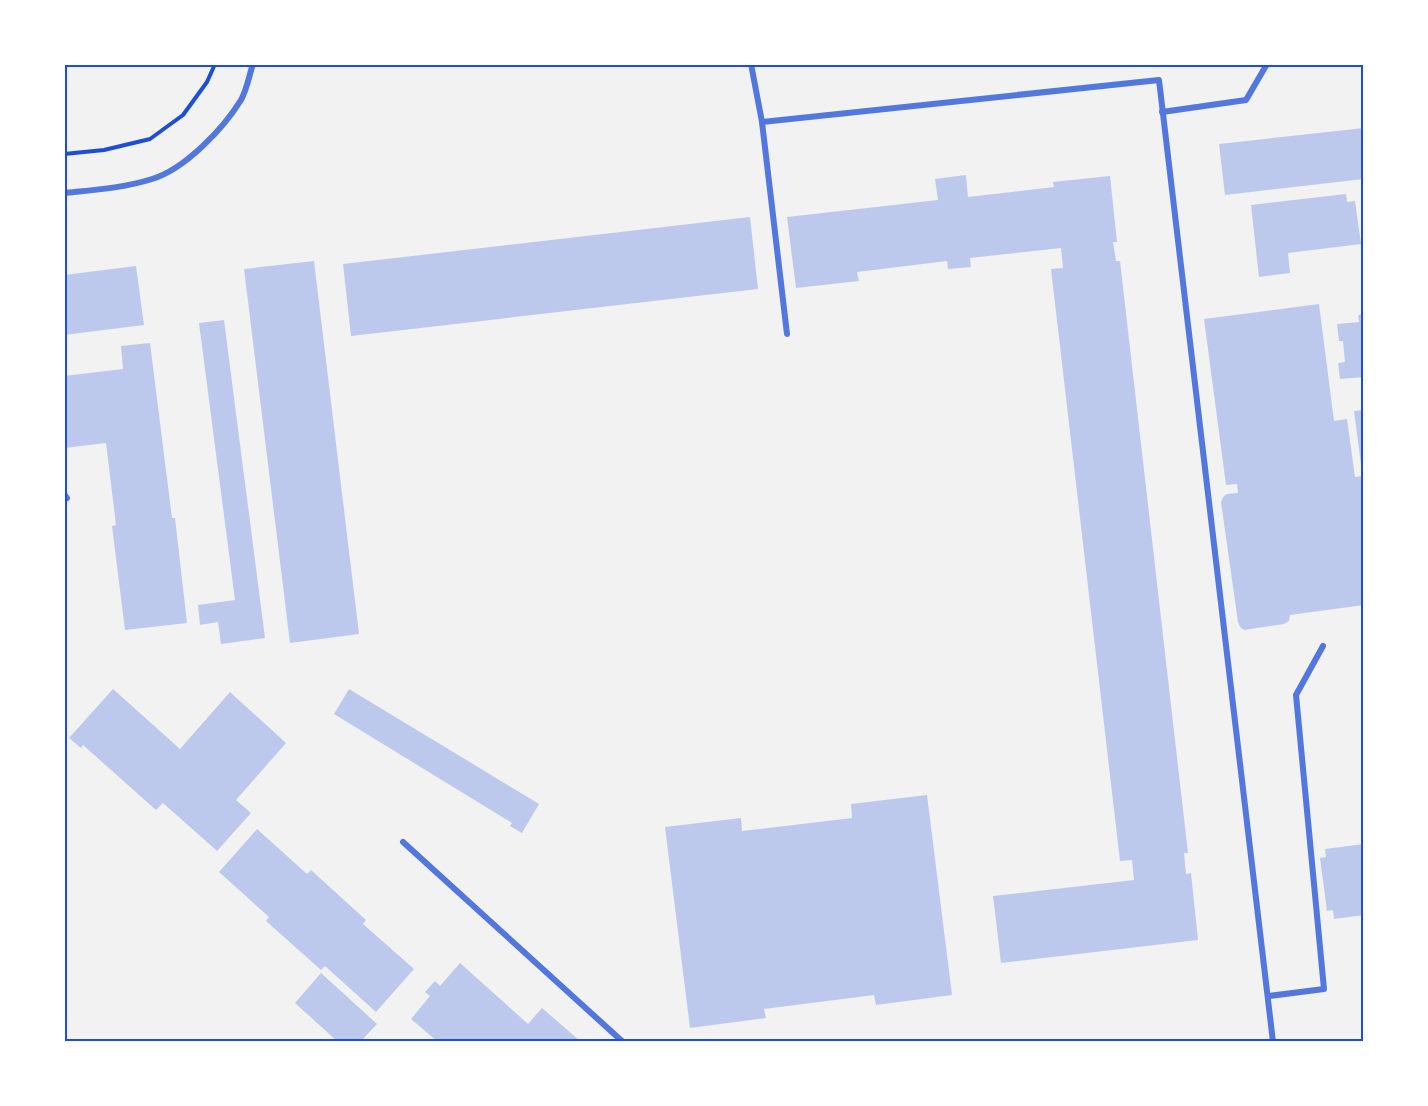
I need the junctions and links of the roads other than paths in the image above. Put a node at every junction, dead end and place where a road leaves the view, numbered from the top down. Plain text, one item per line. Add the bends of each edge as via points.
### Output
1 (253, 64) edge
2 (751, 64) edge
3 (1266, 64) edge
4 (1162, 112) junction
5 (762, 122) junction
6 (64, 193) edge
7 (787, 334) dead end
8 (1323, 646) dead end
9 (403, 842) dead end
10 (1269, 996) junction
11 (623, 1041) edge
12 (1273, 1041) edge

1 - 6 street via 242,98 219,129 184,162 153,179
2 - 5 street
3 - 4 street via 1246,100
4 - 5 street via 1159,80
4 - 10 street
5 - 7 street
8 - 10 street via 1296,695 1324,989
9 - 11 street
10 - 12 street

